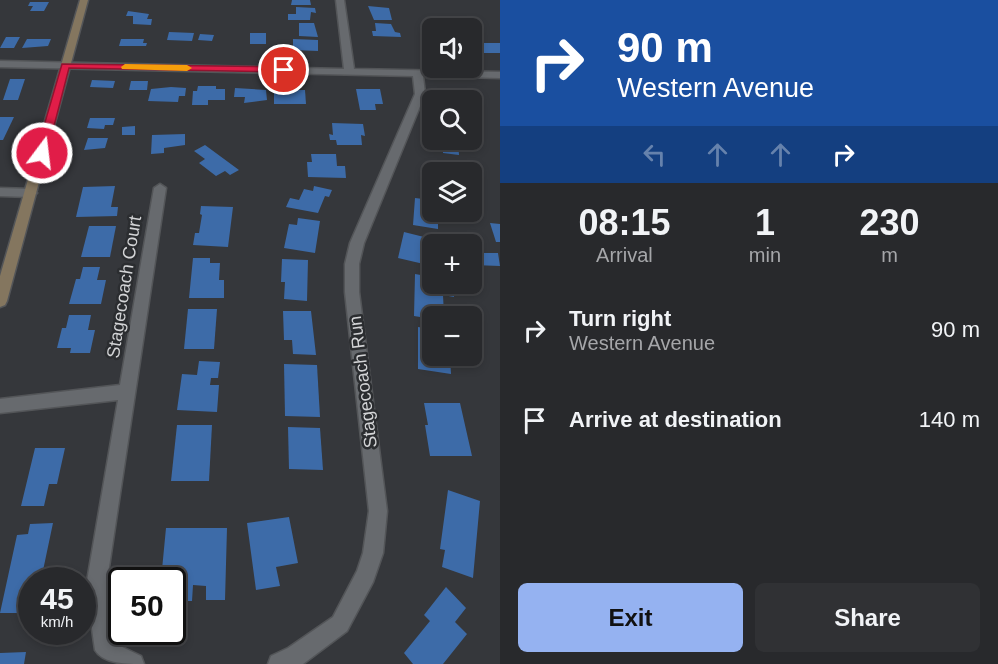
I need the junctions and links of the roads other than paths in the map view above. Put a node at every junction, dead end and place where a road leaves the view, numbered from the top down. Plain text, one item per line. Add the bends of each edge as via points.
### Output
1 (84, 0) edge
2 (340, 0) edge
3 (0, 64) edge
4 (65, 65) junction
5 (349, 71) junction
6 (418, 73) junction
7 (500, 75) edge
8 (160, 188) dead end
9 (0, 192) edge
10 (31, 193) junction
11 (0, 301) edge
12 (127, 392) junction
13 (0, 406) edge
14 (133, 664) edge
15 (279, 664) edge

1 - 4 main road
2 - 5 street
3 - 4 street
4 - 5 street
4 - 10 main road
5 - 6 street
6 - 7 street
6 - 15 street, Stagecoach Run via 420,94 357,243 352,264 378,511 373,553 340,624
8 - 12 street, Stagecoach Court
9 - 10 street
10 - 11 main road
12 - 13 street
12 - 14 street via 96,587 106,650

